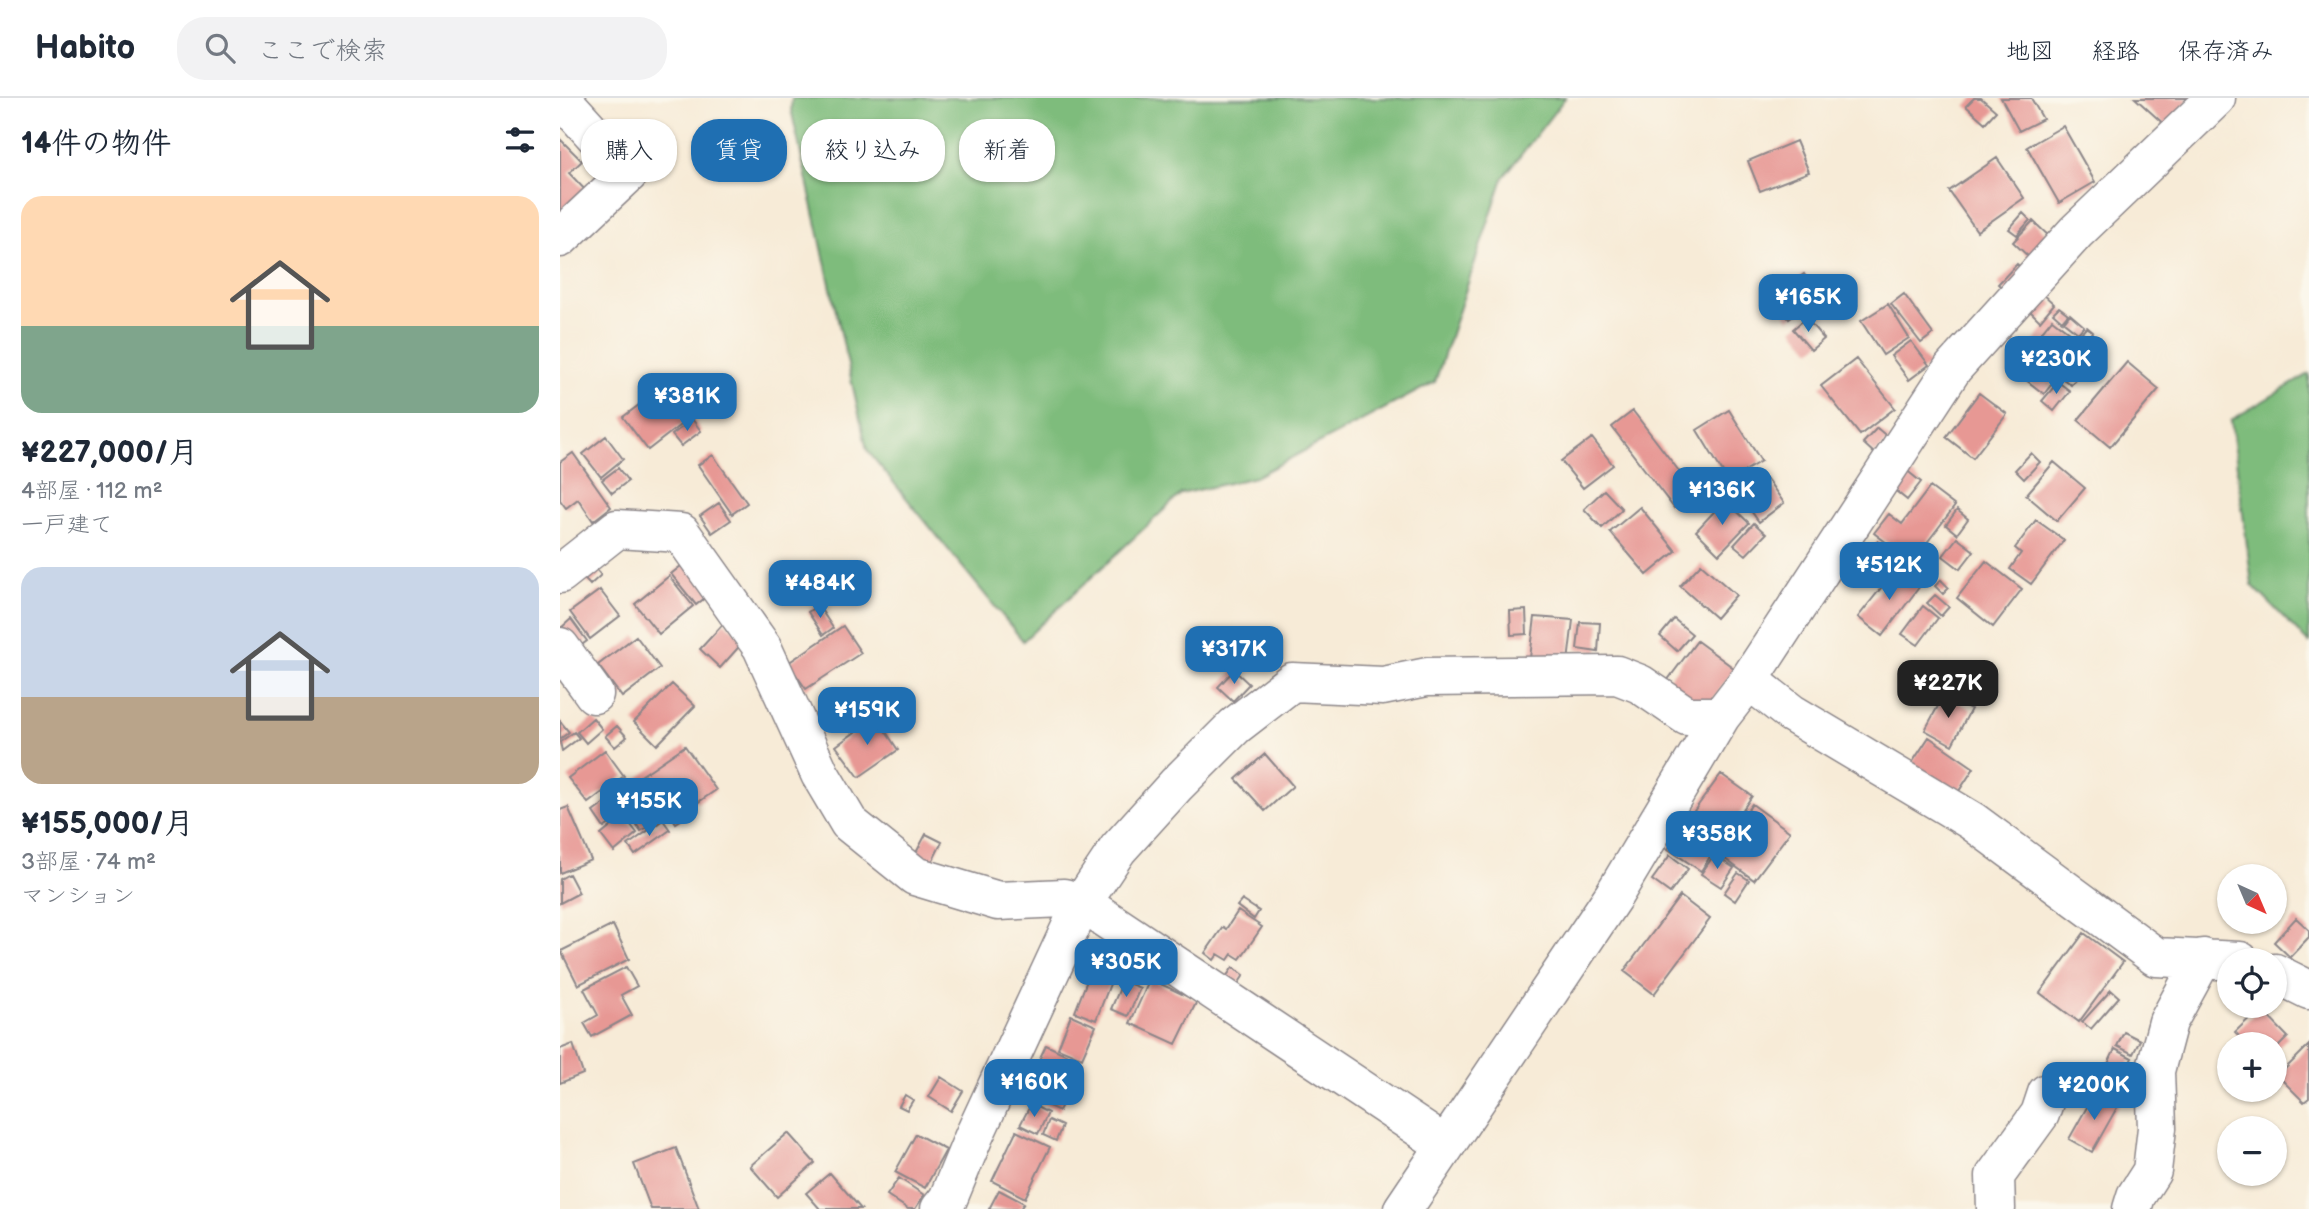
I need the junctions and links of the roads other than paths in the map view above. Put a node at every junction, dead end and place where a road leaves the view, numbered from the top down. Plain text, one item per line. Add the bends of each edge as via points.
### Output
1 (561, 98) edge
2 (2216, 98) edge
3 (560, 239) edge
4 (560, 573) edge
5 (560, 647) edge
6 (1749, 680) junction
7 (594, 694) dead end
8 (1721, 716) junction
9 (1082, 903) junction
10 (2203, 958) junction
11 (2217, 959) edge
12 (2287, 979) edge
13 (2309, 990) edge
14 (2047, 1093) dead end
15 (1445, 1145) junction
16 (950, 1206) edge
17 (1403, 1209) edge
18 (1996, 1209) edge
19 (2132, 1209) edge

1 - 3 street via 628,173
2 - 6 street via 2076,232 1953,368
4 - 9 street via 617,529 681,533 762,647 820,774 849,823 915,876 998,901 1064,898
5 - 7 street
6 - 8 street
6 - 10 street via 1791,713 1972,821 2156,957
8 - 9 street via 1687,716 1640,684 1617,675 1427,677 1383,686 1292,682 1235,726 1176,785 1118,849
8 - 15 street via 1614,895
9 - 15 street
9 - 16 street via 974,1136
10 - 11 street
10 - 19 street via 2168,1022 2155,1070 2157,1128 2152,1171
12 - 13 street
14 - 18 street via 2040,1114 1995,1176
15 - 17 street

